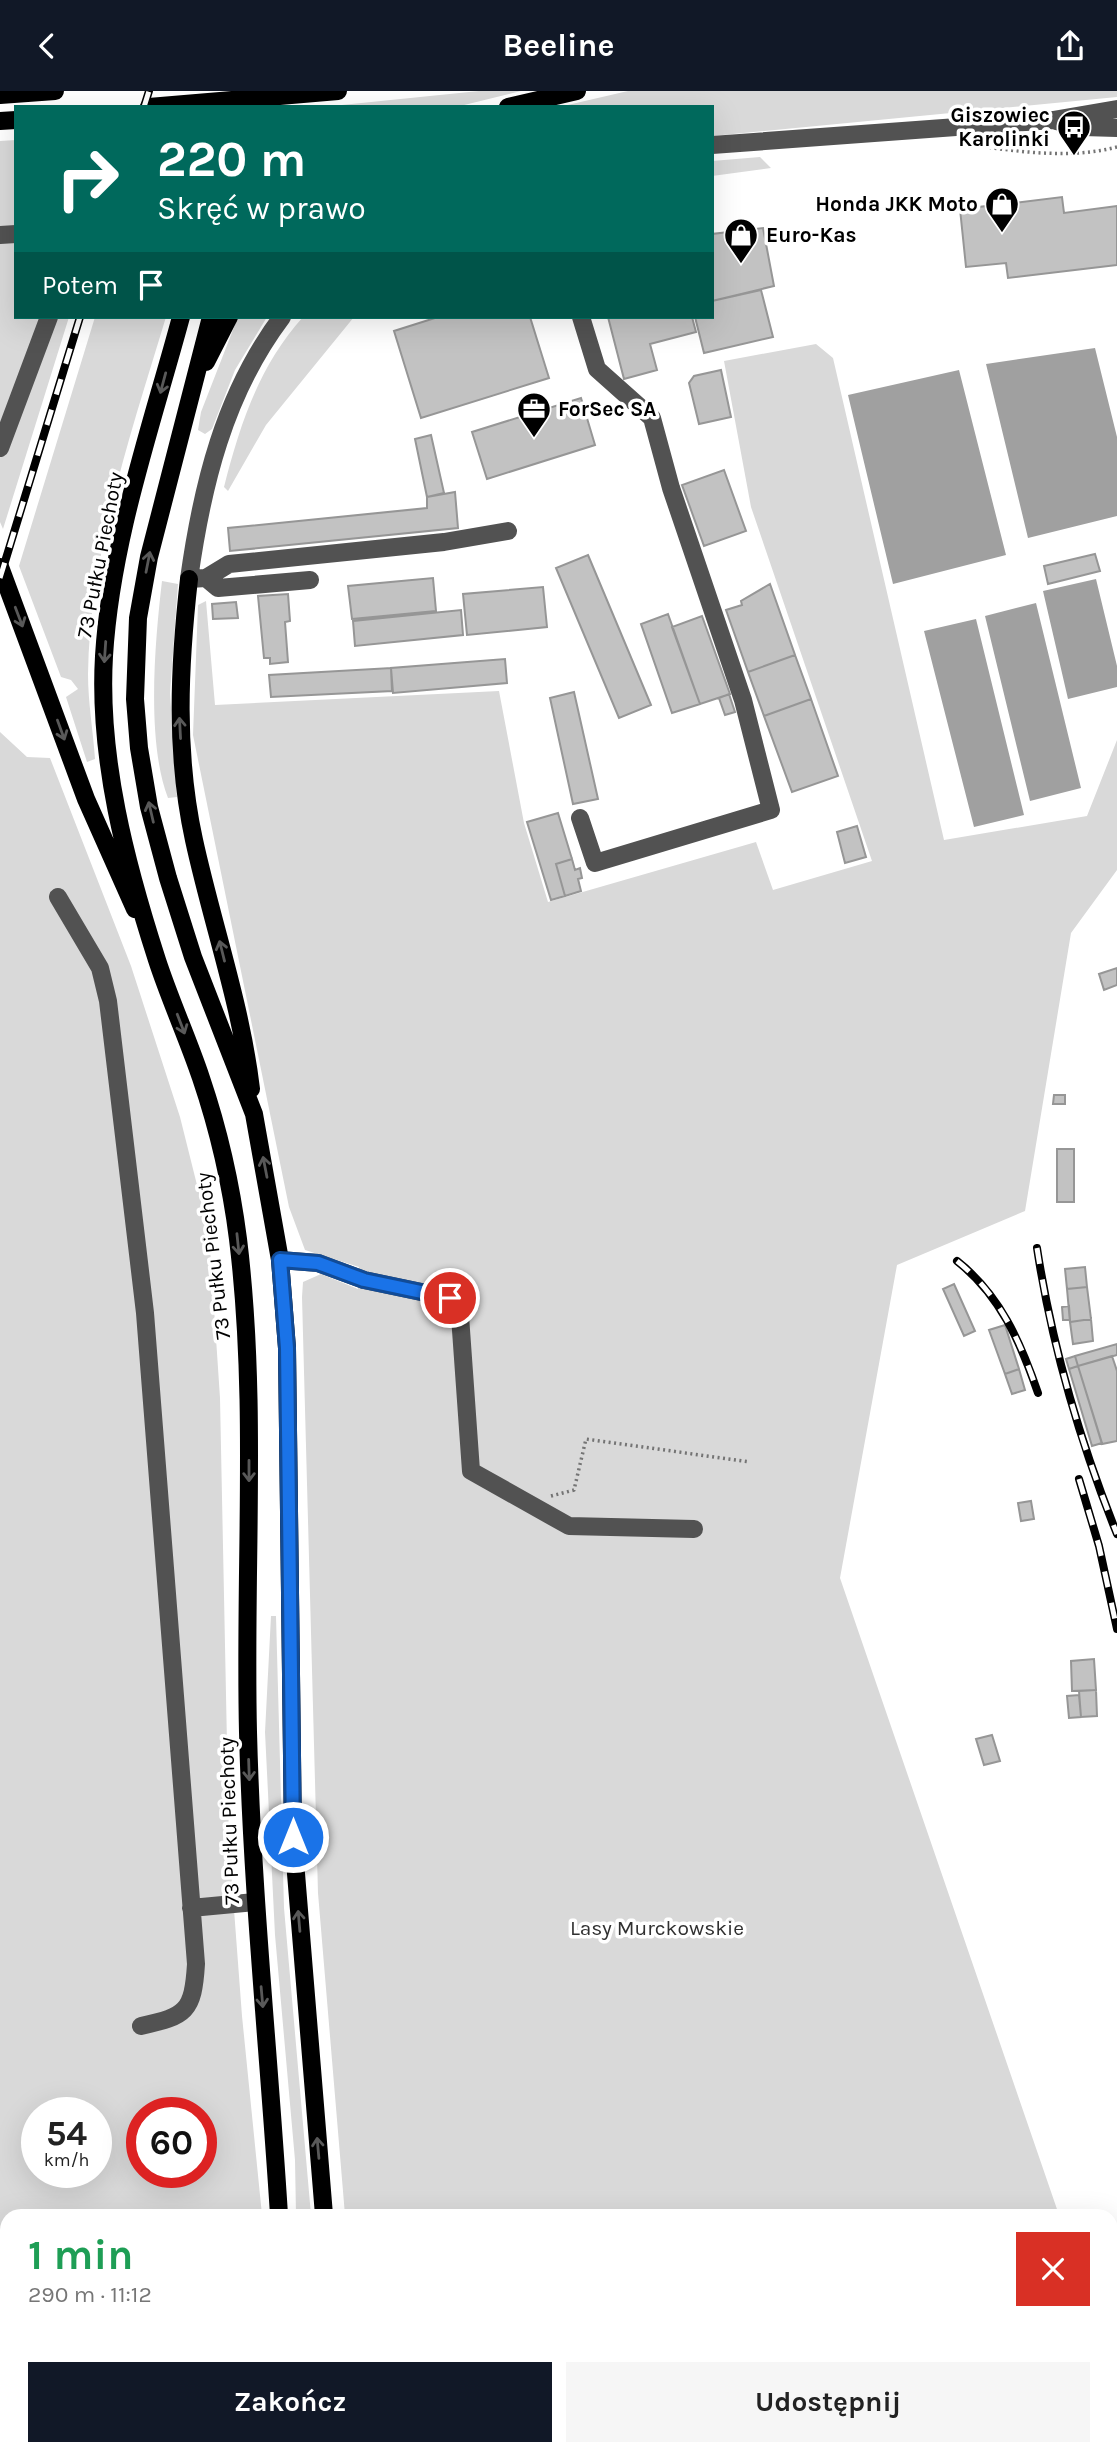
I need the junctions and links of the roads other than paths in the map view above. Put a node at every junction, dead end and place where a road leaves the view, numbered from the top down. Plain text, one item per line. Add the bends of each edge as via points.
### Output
1 (55, 91) edge
2 (338, 91) edge
3 (577, 91) edge
4 (308, 92) edge
5 (2, 95) edge
6 (170, 105) edge
7 (517, 105) edge
8 (1117, 109) edge
9 (1053, 120) junction
10 (1117, 128) edge
11 (714, 145) edge
12 (48, 319) edge
13 (180, 319) edge
14 (210, 319) edge
15 (228, 319) edge
16 (281, 319) edge
17 (582, 319) edge
18 (193, 386) junction
19 (0, 448) edge
20 (508, 531) dead end
21 (0, 567) edge
22 (198, 579) junction
23 (310, 580) dead end
24 (580, 818) dead end
25 (58, 897) dead end
26 (157, 960) junction
27 (254, 1114) junction
28 (280, 1260) junction
29 (694, 1529) dead end
30 (255, 1902) junction
31 (191, 1908) junction
32 (141, 2026) dead end
33 (279, 2209) edge
34 (324, 2209) edge

1 - 5 main road
2 - 4 main road
3 - 7 main road
4 - 6 main road
8 - 9 street
9 - 10 street
9 - 11 street
12 - 19 street
13 -> 26 main road, 73 Pułku Piechoty via 125,522 104,660 106,723 119,818
14 - 18 main road
15 - 18 main road
16 - 22 street via 246,373 223,426 201,501
17 - 24 street via 597,369 652,418 743,700 771,810 596,863
27 -> 18 main road via 167,878 139,748 138,618 163,494
20 - 22 street via 444,543 229,564
21 -> 26 main road via 86,799
22 - 23 street via 218,588
27 -> 22 main road via 246,1045 193,838 183,776 180,675
25 - 31 street via 100,968 108,1001 145,1313
26 -> 30 main road, 73 Pułku Piechoty via 202,1079 226,1164 238,1239 247,1369 248,1729
28 -> 27 main road
28 - 29 street via 318,1263 364,1280 450,1298 460,1316 471,1471 569,1526
34 -> 28 main road via 293,1837 287,1348
30 - 31 street
30 -> 33 main road, 73 Pułku Piechoty
31 - 32 street via 196,1964 191,2002 174,2019

